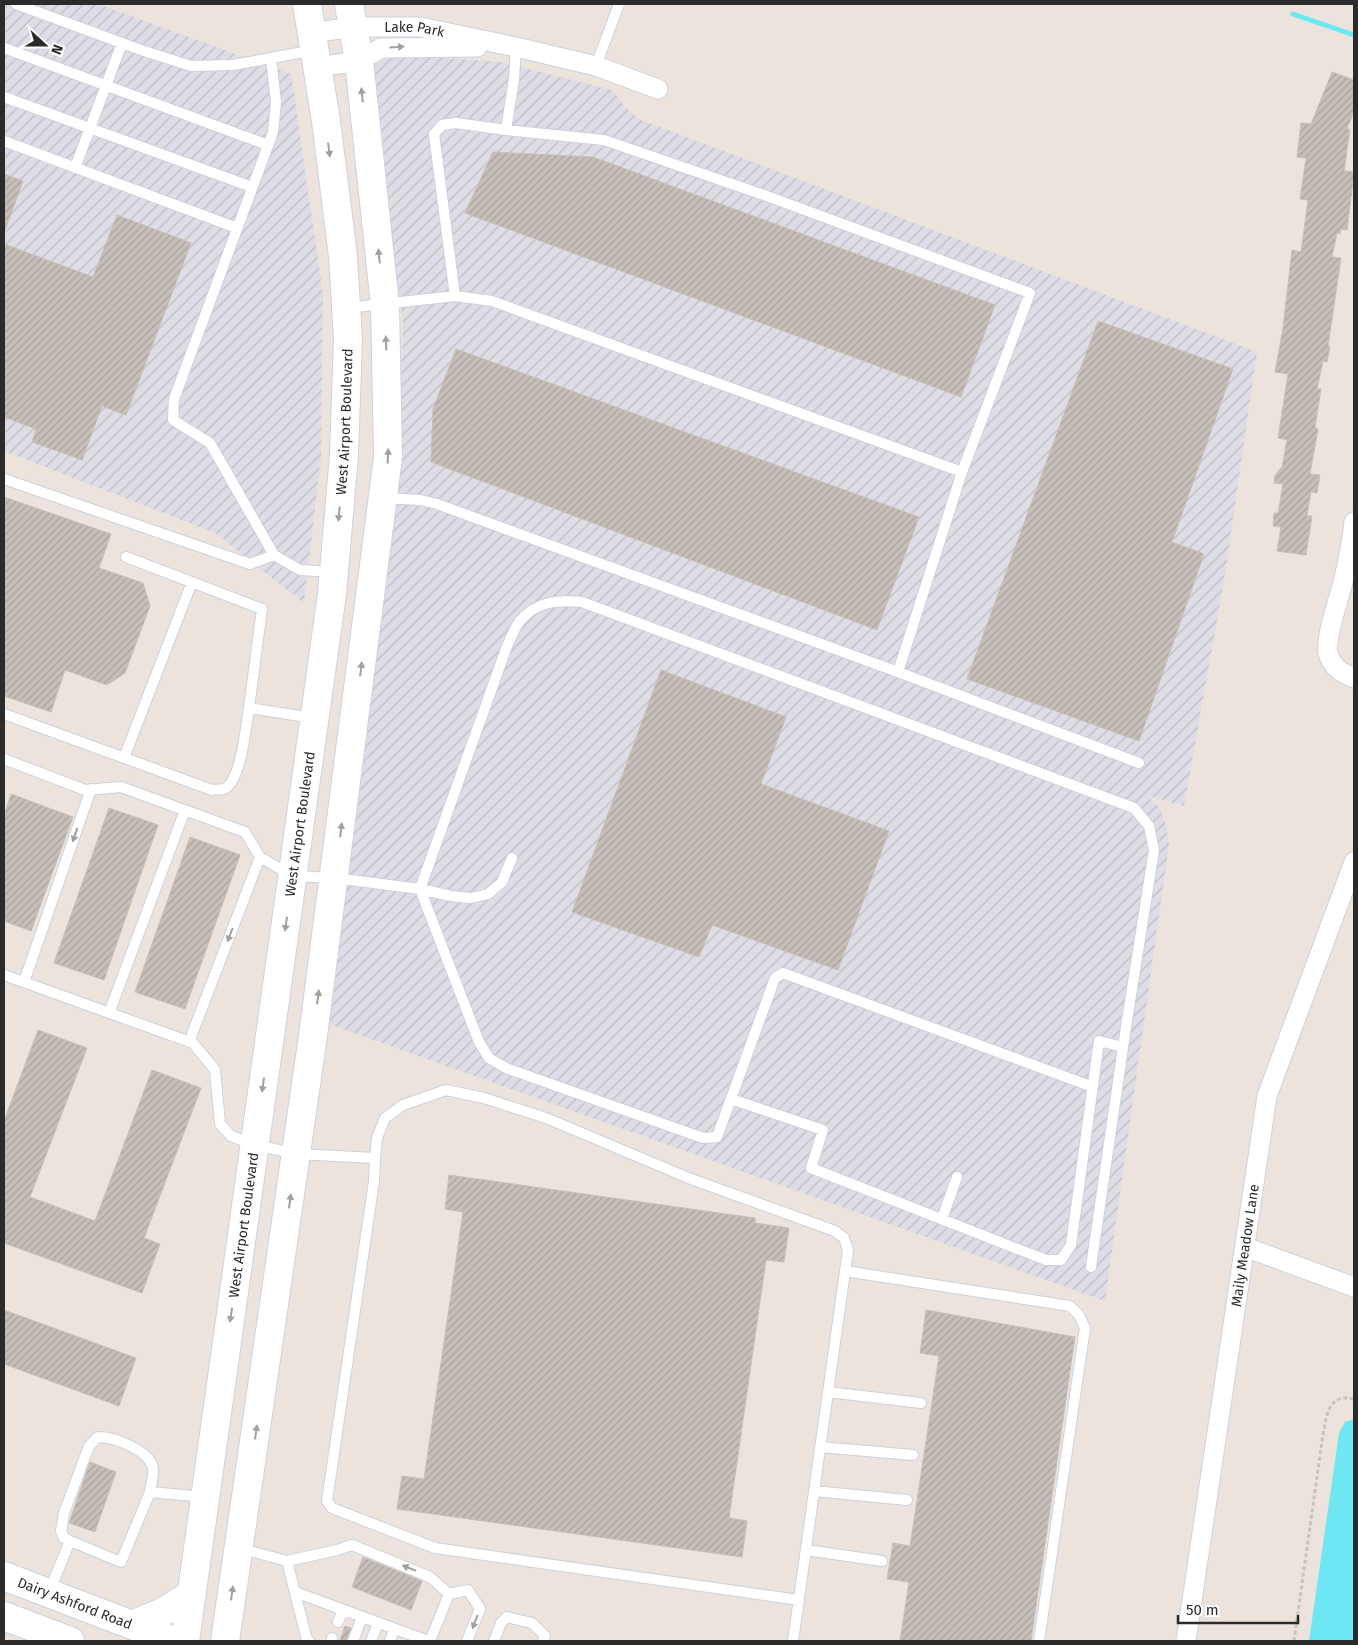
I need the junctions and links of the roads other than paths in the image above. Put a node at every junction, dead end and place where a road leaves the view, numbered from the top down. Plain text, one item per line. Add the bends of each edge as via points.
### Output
1 (16, 4) edge
2 (306, 4) edge
3 (619, 4) edge
4 (351, 16) edge
5 (122, 43) junction
6 (516, 47) junction
7 (4, 48) edge
8 (314, 50) junction
9 (271, 58) junction
10 (359, 61) junction
11 (596, 66) junction
12 (106, 86) junction
13 (658, 89) dead end
14 (4, 97) edge
15 (91, 128) junction
16 (506, 130) junction
17 (4, 141) edge
18 (268, 145) junction
19 (76, 168) junction
20 (252, 187) junction
21 (237, 228) junction
22 (454, 296) junction
23 (385, 305) junction
24 (346, 308) junction
25 (962, 472) junction
26 (4, 479) edge
27 (383, 498) junction
28 (1354, 522) edge
29 (274, 555) junction
30 (126, 558) dead end
31 (334, 572) junction
32 (192, 582) junction
33 (898, 672) junction
34 (1354, 678) edge
35 (249, 708) junction
36 (4, 714) edge
37 (315, 718) junction
38 (124, 758) junction
39 (4, 759) edge
40 (1139, 763) dead end
41 (91, 790) junction
42 (185, 810) junction
43 (260, 857) junction
44 (512, 858) dead end
45 (1354, 862) edge
46 (292, 876) junction
47 (334, 878) junction
48 (420, 889) junction
49 (1348, 900) edge
50 (4, 975) edge
51 (24, 982) junction
52 (109, 1013) junction
53 (189, 1042) junction
54 (1123, 1047) junction
55 (1093, 1087) junction
56 (731, 1099) junction
57 (254, 1145) junction
58 (297, 1154) junction
59 (374, 1158) junction
60 (957, 1177) dead end
61 (942, 1219) junction
62 (1245, 1247) junction
63 (1091, 1267) dead end
64 (845, 1271) junction
65 (1354, 1287) edge
66 (828, 1392) junction
67 (921, 1403) dead end
68 (820, 1447) junction
69 (913, 1455) dead end
70 (814, 1491) junction
71 (150, 1492) junction
72 (205, 1497) junction
73 (907, 1500) dead end
74 (70, 1541) junction
75 (239, 1548) junction
76 (806, 1550) junction
77 (287, 1561) junction
78 (882, 1561) dead end
79 (4, 1576) edge
80 (295, 1592) junction
81 (48, 1593) junction
82 (192, 1594) junction
83 (449, 1594) junction
84 (799, 1600) junction
85 (343, 1610) junction
86 (4, 1616) edge
87 (362, 1617) junction
88 (338, 1622) dead end
89 (378, 1623) junction
90 (132, 1625) junction
91 (394, 1629) junction
92 (544, 1638) edge
93 (70, 1641) edge
94 (174, 1641) edge
95 (185, 1641) edge
96 (225, 1641) edge
97 (309, 1641) edge
98 (353, 1641) edge
99 (371, 1641) edge
100 (390, 1641) edge
101 (429, 1641) edge
102 (467, 1641) edge
103 (494, 1641) edge
104 (793, 1641) edge
105 (1039, 1641) edge
106 (1186, 1641) edge

1 - 5 lane
2 - 8 main road, West Airport Boulevard
3 - 11 lane
4 - 6 street, Lake Park
4 - 8 street, Lake Park
4 - 10 main road
5 - 9 lane via 191,66 233,65
5 - 12 lane
10 -> 6 street, Lake Park via 381,48
6 - 11 street, Lake Park
6 - 16 lane
7 - 12 lane
8 - 9 lane
8 - 10 street, Lake Park
8 -> 24 main road, West Airport Boulevard via 342,248
9 - 18 lane via 276,102 273,132
23 -> 10 main road
11 - 13 street, Lake Park
12 - 15 lane
12 - 18 lane
14 - 15 lane
15 - 19 lane
15 - 20 lane
16 - 22 lane via 456,123 442,125 434,134
16 - 25 lane via 604,140 1030,293
17 - 19 lane
18 - 20 lane
19 - 21 lane
20 - 21 lane
21 - 29 lane via 174,399 173,420 210,443
22 - 23 lane
22 - 25 lane via 492,301
23 - 24 lane
27 -> 23 main road via 388,457
24 -> 31 main road, West Airport Boulevard via 344,455
25 - 33 lane
26 - 29 lane via 250,564
27 - 33 lane via 437,504
47 -> 27 main road
28 - 34 street via 1344,580 1328,642 1328,653 1337,670
29 - 31 lane via 300,570
30 - 32 lane
31 - 37 main road, West Airport Boulevard
32 - 35 lane via 262,609
32 - 38 lane
33 - 40 lane
35 - 37 lane
35 - 38 lane via 240,759 233,780 224,788 212,790
36 - 38 lane
37 - 46 main road, West Airport Boulevard
39 - 41 lane
41 - 42 lane via 121,787
41 -> 51 lane
42 - 43 lane via 245,832
42 - 52 lane
43 - 46 lane
43 -> 53 lane
44 - 48 lane via 502,882 488,894 471,898
45 - 49 street, Maily Meadow Lane
46 - 47 lane
46 -> 57 main road, West Airport Boulevard
47 - 48 lane
58 -> 47 main road
48 - 54 lane via 507,646 520,622 538,606 560,600 582,602 1134,808 1149,826 1154,850
48 - 56 lane via 479,1042 489,1058 506,1068 703,1138 717,1137
49 - 62 street, Maily Meadow Lane via 1267,1096
50 - 51 lane
51 - 52 lane
52 - 53 lane
53 - 57 lane via 215,1070 220,1124 231,1136
54 - 55 lane via 1099,1042
54 - 63 lane
55 - 56 lane via 783,973 775,978
55 - 61 lane via 1071,1246 1061,1260 1046,1260
56 - 61 lane via 823,1130 811,1168
57 - 58 lane
57 -> 72 main road, West Airport Boulevard
58 - 59 lane
75 -> 58 main road
59 - 64 lane via 385,1118 403,1105 446,1090 484,1098 546,1118 691,1179 835,1231 844,1238 848,1250
59 - 84 lane via 374,1181 326,1501 332,1508 435,1548
60 - 61 lane
62 - 65 street
62 - 106 street, Maily Meadow Lane
64 - 66 lane
64 - 105 lane via 1070,1306 1079,1315 1085,1328
66 - 67 lane
66 - 68 lane
68 - 69 lane
68 - 70 lane
70 - 73 lane
70 - 76 lane
71 - 72 lane
71 - 74 lane via 121,1562
71 - 74 lane via 153,1470 146,1456 135,1448 98,1437 89,1446 64,1513 61,1531
72 - 82 main road, West Airport Boulevard
74 - 81 lane
75 - 77 lane
96 -> 75 main road
76 - 78 lane
76 - 84 lane
77 - 80 lane
83 -> 77 lane via 430,1577 352,1545
79 - 81 main road, Dairy Ashford Road
80 - 85 lane
80 - 97 lane
81 - 90 main road, Dairy Ashford Road
82 - 90 main road via 163,1612
82 - 95 main road, West Airport Boulevard
83 - 101 lane
83 -> 102 lane via 468,1590 480,1609
84 - 104 lane
85 - 87 lane
85 - 88 lane
86 - 93 main road
87 - 89 lane
87 - 98 lane
89 - 91 lane
89 - 99 lane
90 - 94 main road, Dairy Ashford Road
91 - 100 lane
91 - 101 lane
92 - 103 lane via 532,1623 507,1617

